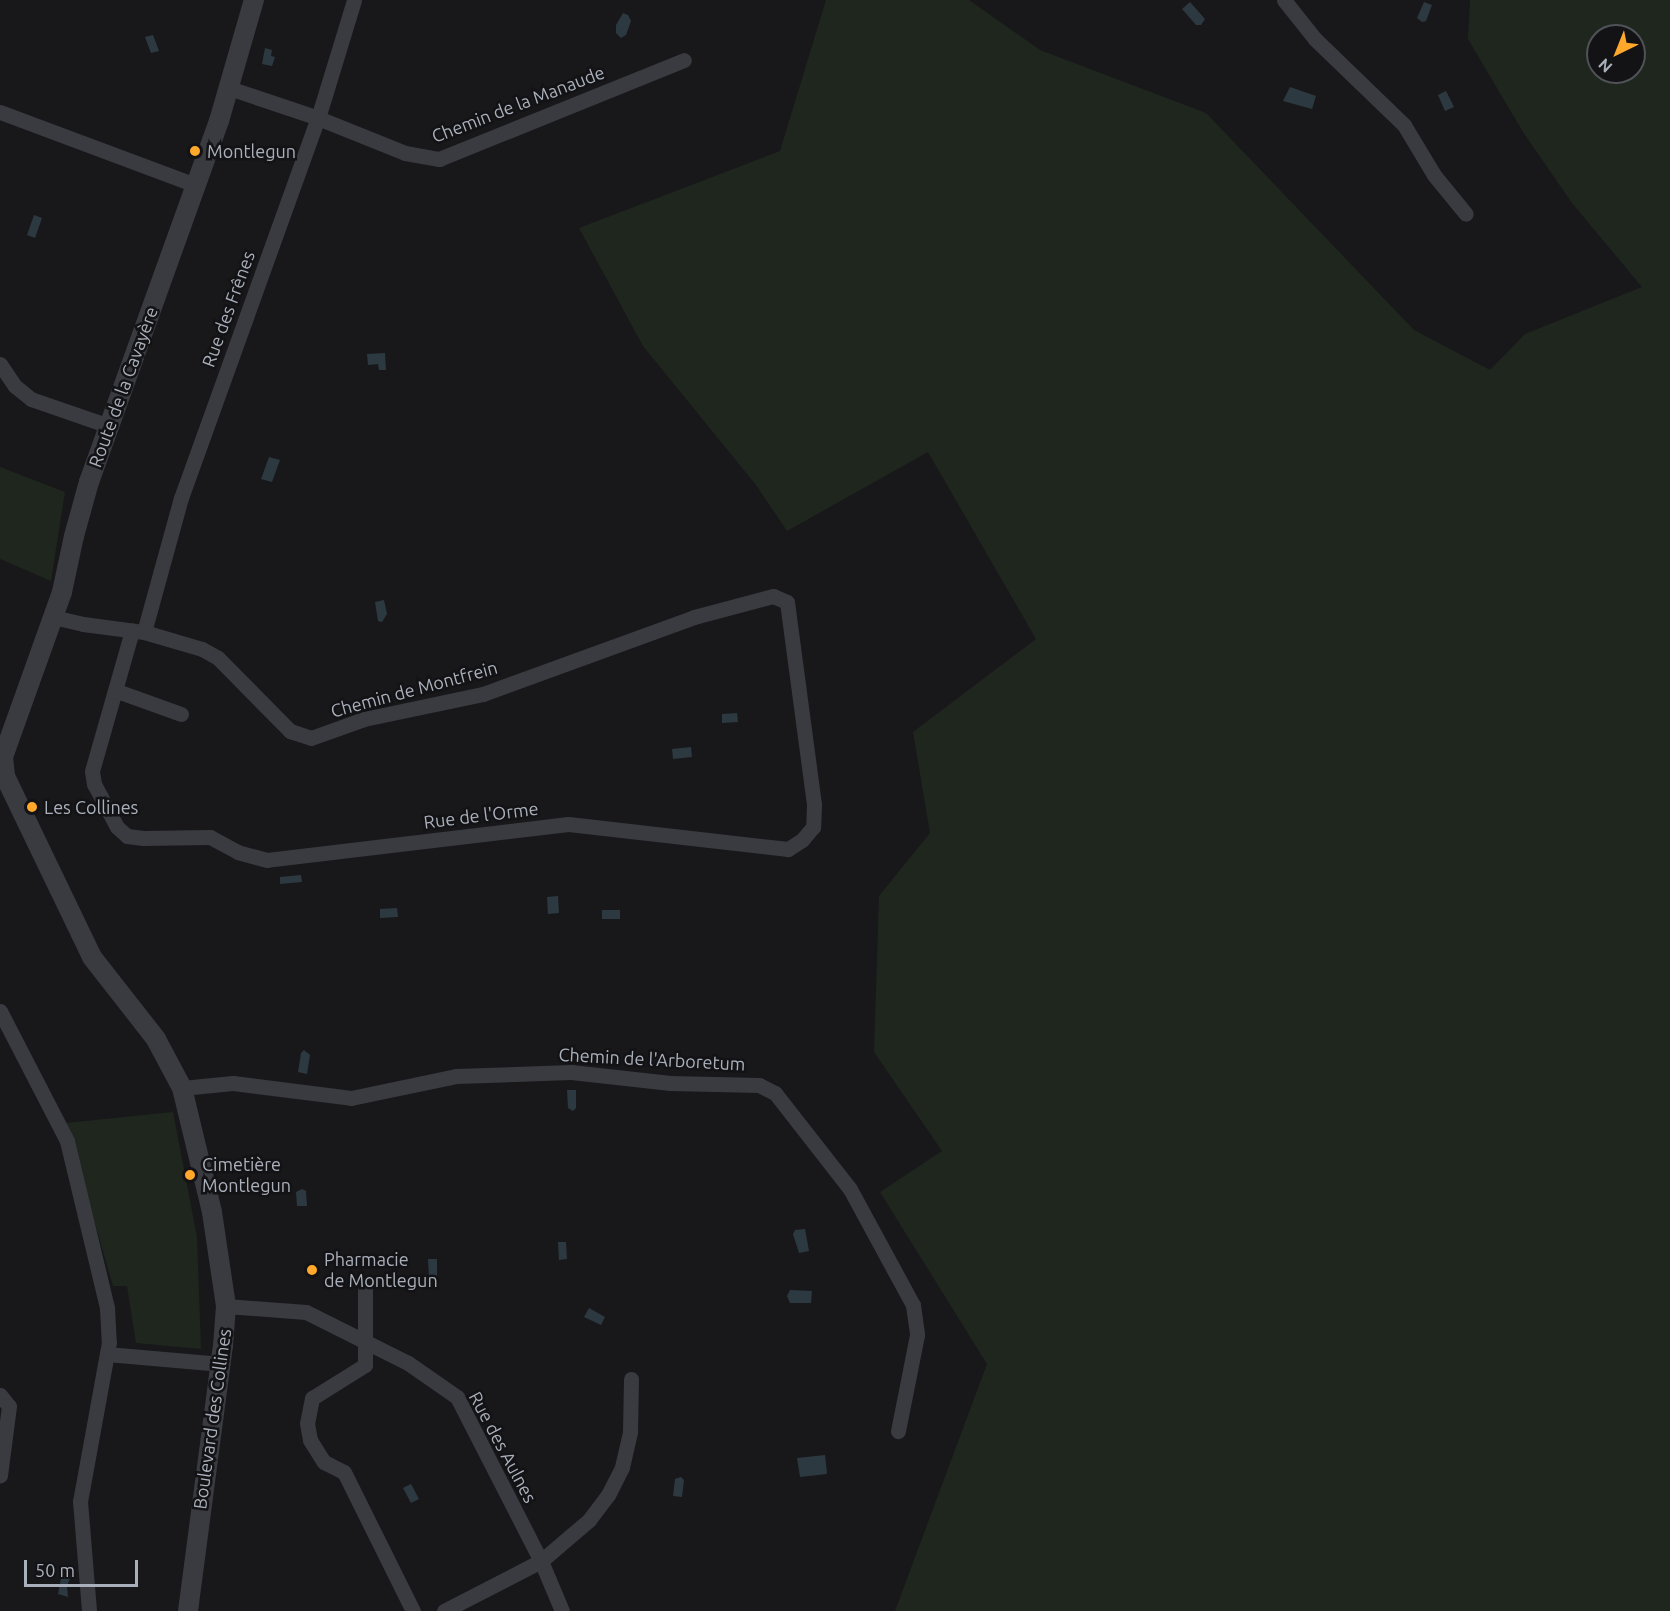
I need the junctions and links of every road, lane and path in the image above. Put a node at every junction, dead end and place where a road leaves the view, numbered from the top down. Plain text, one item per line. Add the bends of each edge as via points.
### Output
1 (254, 0) edge
2 (354, 0) edge
3 (1284, 0) edge
4 (684, 60) dead end
5 (229, 88) junction
6 (0, 112) edge
7 (318, 118) junction
8 (195, 185) junction
9 (1466, 214) dead end
10 (0, 364) edge
11 (110, 426) junction
12 (773, 596) joint
13 (53, 617) junction
14 (138, 632) junction
15 (117, 691) junction
16 (181, 714) dead end
17 (2, 776) edge
18 (0, 1011) edge
19 (182, 1088) junction
20 (365, 1291) dead end
21 (226, 1306) junction
22 (366, 1340) junction
23 (107, 1354) junction
24 (222, 1364) junction
25 (631, 1379) dead end
26 (0, 1395) edge
27 (898, 1431) dead end
28 (0, 1475) edge
29 (541, 1561) junction
30 (89, 1611) edge
31 (188, 1611) edge
32 (413, 1611) edge
33 (444, 1611) edge
34 (562, 1611) edge

1 - 5 street, Route de la Cavayère
2 - 7 street, Rue des Frênes
3 - 9 street via 1315,39 1404,125 1434,175
4 - 7 street, Chemin de la Manaude via 439,159 405,153
5 - 7 street, Chemin de la Manaude
5 - 8 street, Route de la Cavayère
6 - 8 street
7 - 14 street, Rue des Frênes via 181,498
8 - 11 street, Route de la Cavayère
10 - 11 street via 15,386 31,399
11 - 13 street, Route de la Cavayère via 89,482
12 - 14 street, Chemin de Montfrein via 694,617 483,694 364,719 311,738 290,731 218,658 202,649
12 - 15 street, Rue de l'Orme via 787,602 814,804 813,827 788,849 568,825 267,860 238,852 210,837 128,836 117,827 94,784 92,771
13 - 14 street, Chemin de Montfrein
13 - 17 street, Route de la Cavayère via 3,758
14 - 15 street, Rue de l'Orme
15 - 16 street
17 - 19 street, Boulevard des Collines via 92,957 156,1039
18 - 23 street via 67,1141 107,1308
19 - 21 street, Boulevard des Collines via 212,1212
19 - 27 street, Chemin de l'Arboretum via 233,1083 351,1098 456,1076 572,1072 670,1083 759,1085 776,1093 850,1189 914,1305 917,1335
20 - 22 street
21 - 22 street, Rue des Aulnes via 306,1312
21 - 24 street, Boulevard des Collines
22 - 29 street, Rue des Aulnes via 457,1397
22 - 32 street via 365,1365 312,1398 307,1423 310,1440 324,1462 344,1472
23 - 24 street
23 - 30 street via 80,1501
24 - 31 street, Boulevard des Collines
25 - 29 street via 630,1431 622,1467 589,1520
26 - 28 street via 9,1406
29 - 33 street
29 - 34 street, Rue des Aulnes

